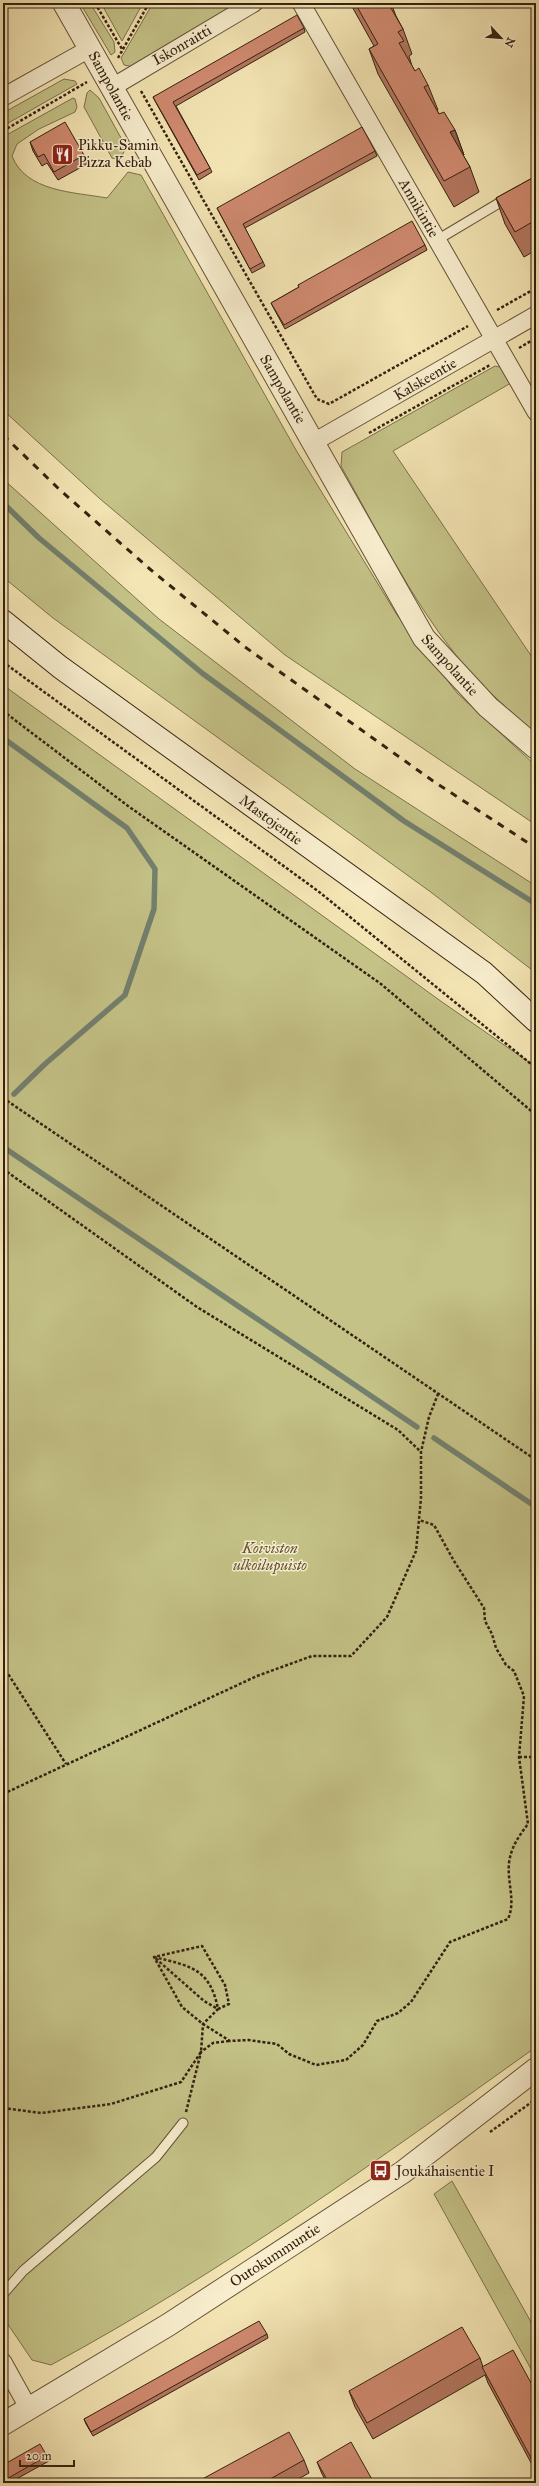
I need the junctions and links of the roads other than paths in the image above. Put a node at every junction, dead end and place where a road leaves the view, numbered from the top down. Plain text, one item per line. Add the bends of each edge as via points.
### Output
1 (64, 3) edge
2 (254, 3) edge
3 (301, 3) edge
4 (89, 49) junction
5 (107, 80) junction
6 (3, 97) edge
7 (516, 193) edge
8 (437, 240) junction
9 (536, 315) edge
10 (494, 339) junction
11 (536, 412) edge
12 (314, 442) junction
13 (3, 621) edge
14 (536, 748) edge
15 (536, 1021) edge
16 (536, 2069) edge
17 (183, 2123) road end
18 (3, 2294) edge
19 (3, 2362) edge
20 (29, 2409) junction
21 (3, 2424) edge

1 - 4 street, Sampolantie
2 - 5 street, Iskonraitti via 132,75
3 - 8 street, Annikintie
4 - 5 street, Sampolantie
4 - 6 street
5 - 12 street, Sampolantie
7 - 8 lane
8 - 10 street, Annikintie
9 - 10 street, Kalskeentie
10 - 11 street, Annikintie
10 - 12 street, Kalskeentie
12 - 14 street, Sampolantie via 424,638 488,707
13 - 15 street, Mastojentie via 66,672 484,973
16 - 20 street, Outokummuntie via 403,2172 168,2325
17 - 18 lane via 156,2158 23,2271
19 - 20 street
20 - 21 street, Outokummuntie

